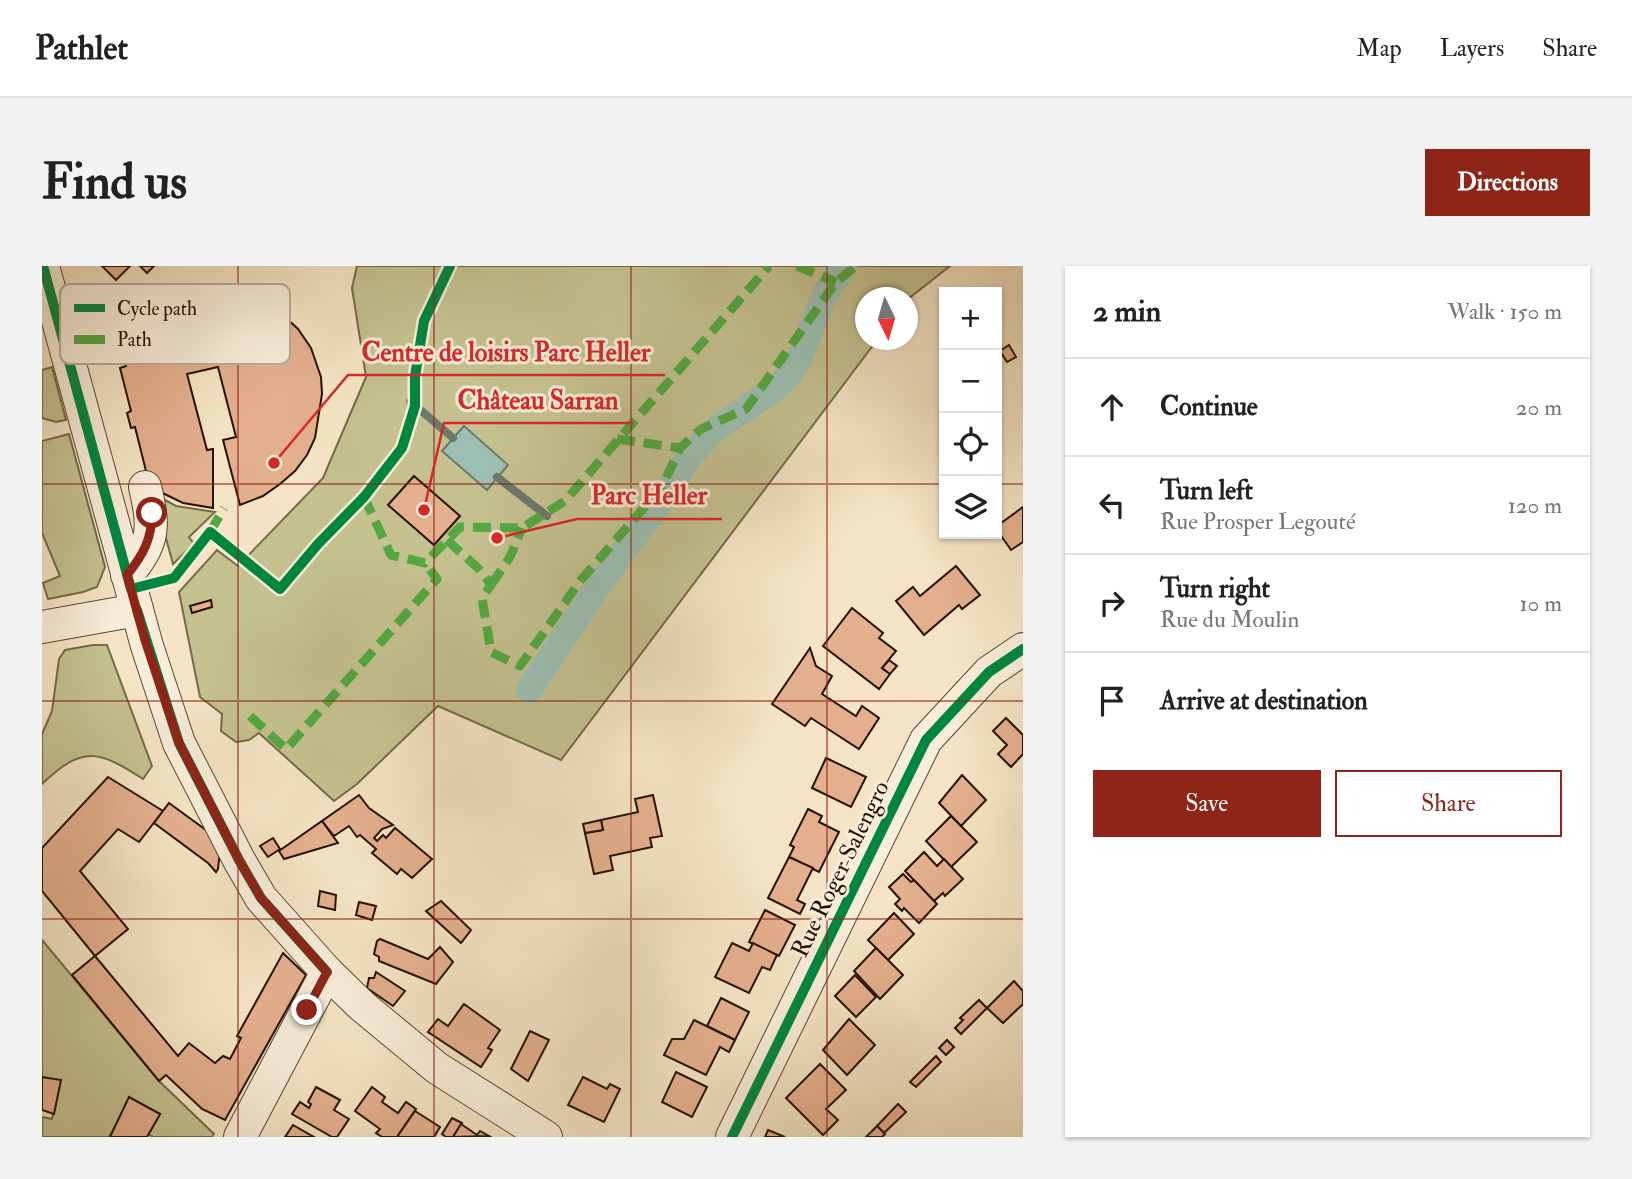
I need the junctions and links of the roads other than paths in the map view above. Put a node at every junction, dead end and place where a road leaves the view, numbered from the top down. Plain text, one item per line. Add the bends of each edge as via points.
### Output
1 (43, 266) edge
2 (60, 329) edge
3 (70, 364) edge
4 (145, 487) dead end
5 (127, 575) junction
6 (137, 610) junction
7 (42, 627) edge
8 (1023, 649) edge
9 (327, 972) junction
10 (240, 1137) edge
11 (546, 1137) edge
12 (732, 1137) edge

1 - 2 street
3 - 5 street
4 - 5 street via 152,530 144,555
5 - 6 street
6 - 7 street
6 - 9 street via 179,743 239,860 261,898
8 - 12 street, Rue Roger Salengro via 989,672 926,740
9 - 10 street
9 - 11 street via 437,1068

